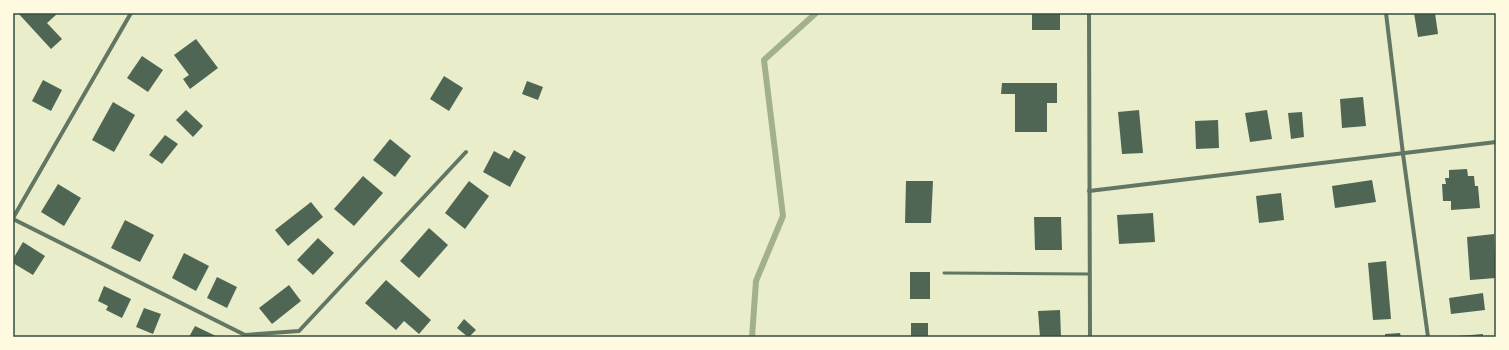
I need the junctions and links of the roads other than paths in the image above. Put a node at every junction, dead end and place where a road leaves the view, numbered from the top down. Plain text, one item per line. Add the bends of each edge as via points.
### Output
1 (131, 13) edge
2 (1089, 13) edge
3 (1386, 13) edge
4 (1496, 142) edge
5 (466, 152) dead end
6 (1403, 154) junction
7 (1089, 191) junction
8 (13, 218) edge
9 (944, 273) dead end
10 (1090, 274) junction
11 (1090, 337) edge
12 (1428, 337) edge

1 - 8 street
2 - 7 street
3 - 6 street
4 - 6 street
5 - 8 street via 298,331 245,335
6 - 7 street
6 - 12 street
7 - 10 street
9 - 10 lane
10 - 11 street

